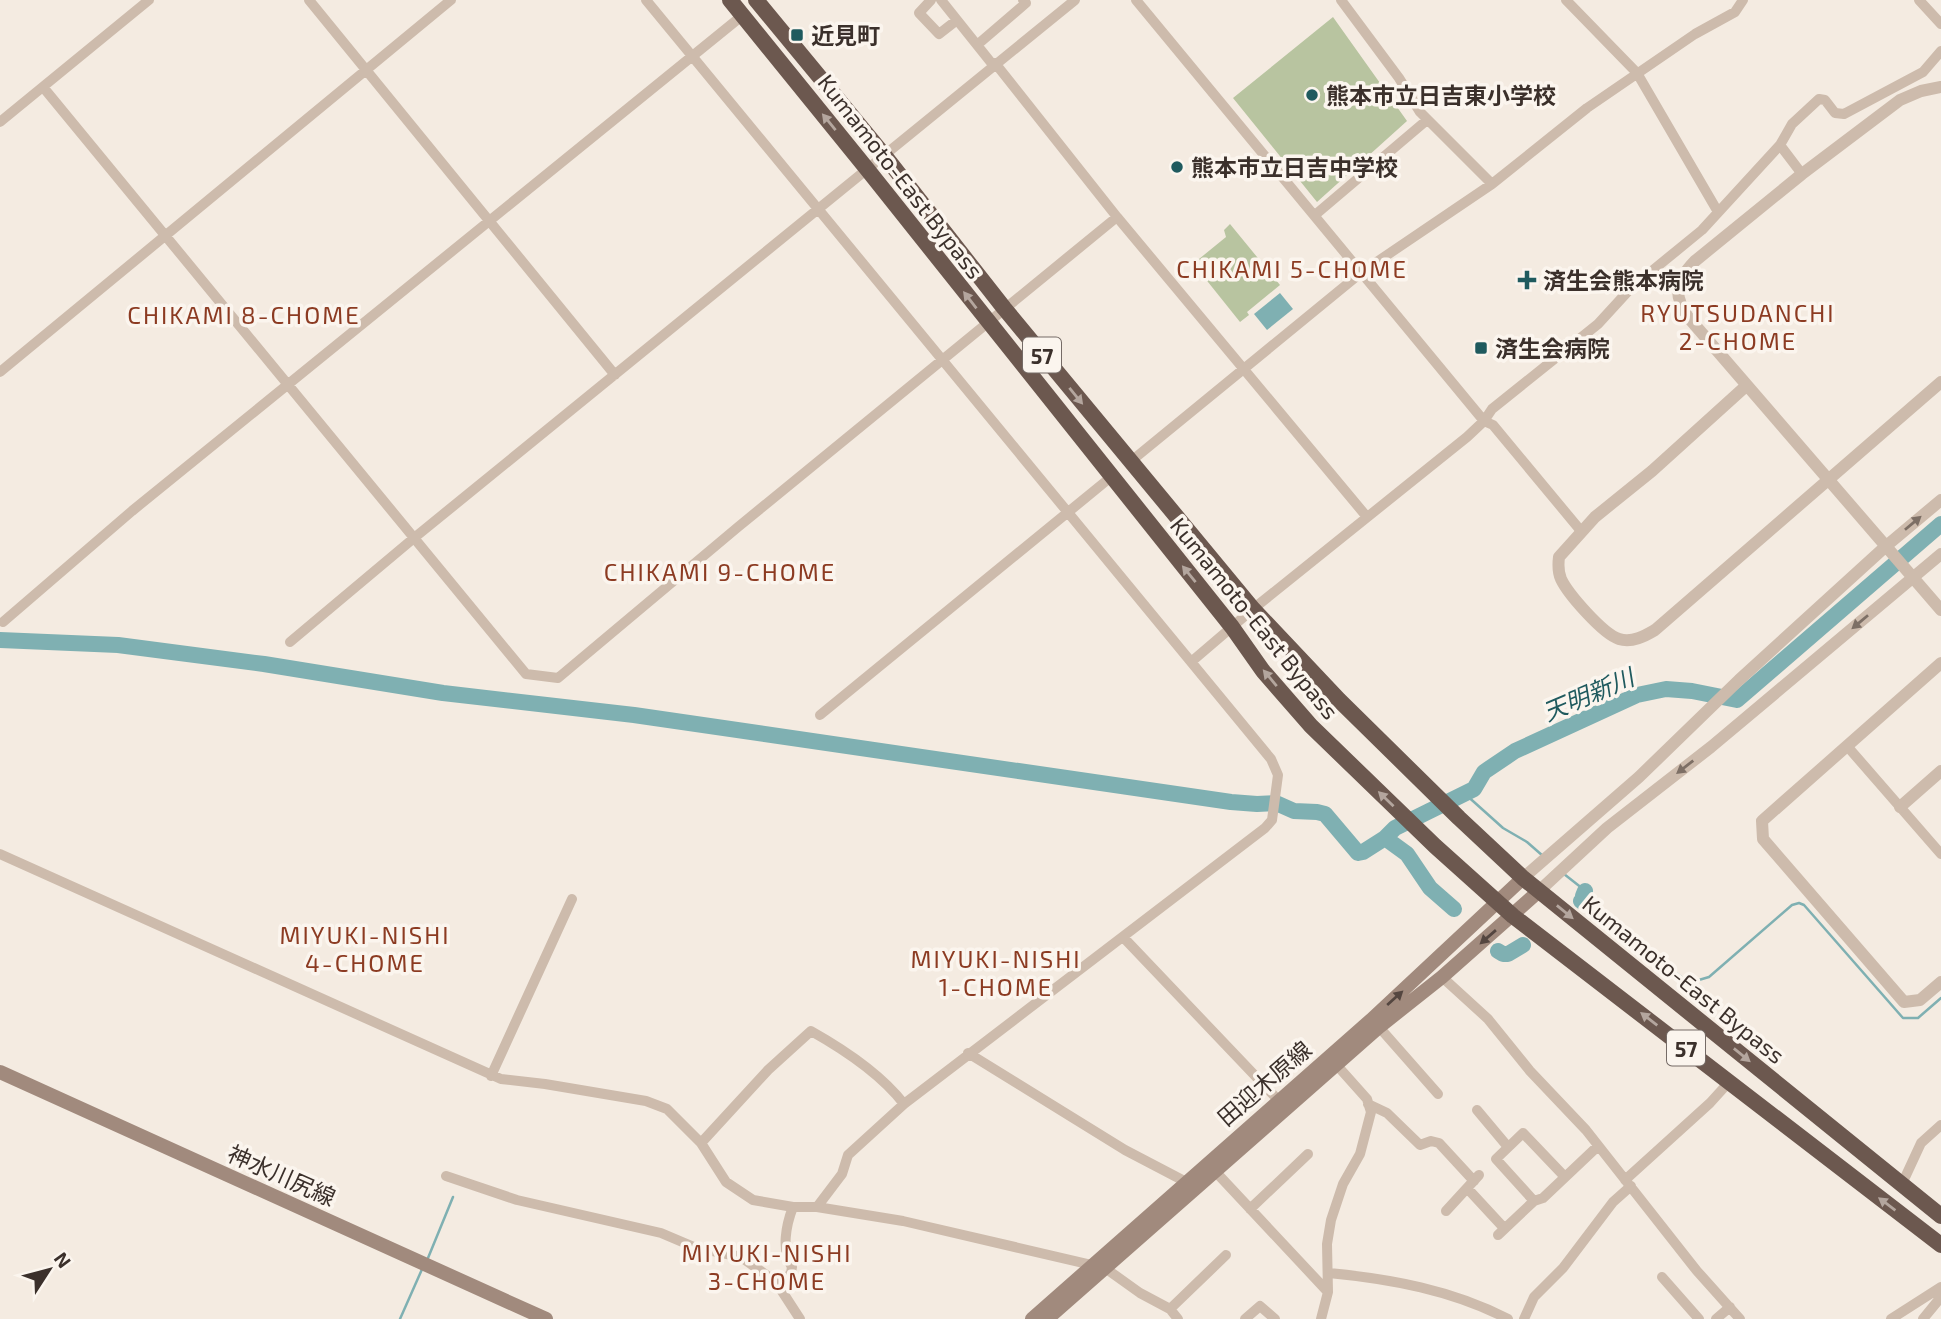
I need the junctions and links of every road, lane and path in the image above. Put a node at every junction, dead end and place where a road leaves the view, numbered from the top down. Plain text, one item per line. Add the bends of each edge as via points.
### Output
1 (149, 0) edge
2 (309, 0) edge
3 (452, 0) edge
4 (646, 0) edge
5 (730, 0) edge
6 (931, 0) edge
7 (959, 0) edge
8 (1023, 0) edge
9 (1075, 0) edge
10 (1136, 0) edge
11 (1341, 0) edge
12 (1566, 0) edge
13 (1742, 0) edge
14 (1919, 0) edge
15 (762, 2) edge
16 (945, 4) edge
17 (743, 15) junction
18 (957, 20) junction
19 (1941, 24) edge
20 (977, 45) junction
21 (1941, 51) edge
22 (692, 56) junction
23 (994, 64) junction
24 (367, 71) junction
25 (1637, 73) junction
26 (1941, 86) edge
27 (43, 87) junction
28 (1427, 120) junction
29 (0, 122) edge
30 (1780, 145) junction
31 (884, 155) junction
32 (867, 169) junction
33 (1802, 174) junction
34 (1492, 184) junction
35 (819, 209) junction
36 (1718, 212) junction
37 (1315, 215) junction
38 (1116, 216) junction
39 (489, 221) junction
40 (165, 236) junction
41 (1362, 272) junction
42 (1645, 276) junction
43 (1678, 289) junction
44 (1004, 309) junction
45 (987, 322) junction
46 (942, 359) junction
47 (1243, 370) junction
48 (0, 372) edge
49 (615, 375) junction
50 (1941, 382) edge
51 (288, 384) junction
52 (1746, 386) junction
53 (1484, 421) junction
54 (1129, 462) junction
55 (1111, 477) junction
56 (1828, 478) junction
57 (1941, 499) edge
58 (1069, 512) junction
59 (1367, 517) junction
60 (1581, 531) junction
61 (414, 538) junction
62 (1889, 552) junction
63 (1941, 554) edge
64 (1911, 576) junction
65 (1253, 609) junction
66 (1941, 610) edge
67 (3, 622) dead end
68 (1231, 627) junction
69 (290, 642) dead end
70 (1191, 662) junction
71 (1941, 663) edge
72 (820, 715) dead end
73 (1847, 747) junction
74 (1941, 771) edge
75 (1900, 807) junction
76 (0, 854) edge
77 (1941, 854) edge
78 (1523, 878) junction
79 (1539, 891) junction
80 (572, 899) dead end
81 (1498, 903) junction
82 (1513, 916) junction
83 (1123, 937) junction
84 (1443, 977) junction
85 (1941, 982) edge
86 (1379, 1027) junction
87 (968, 1054) junction
88 (1333, 1061) junction
89 (0, 1072) edge
90 (491, 1076) junction
91 (1729, 1082) junction
92 (1437, 1094) dead end
93 (904, 1104) junction
94 (1368, 1104) junction
95 (1283, 1105) junction
96 (1477, 1110) dead end
97 (1941, 1125) edge
98 (701, 1143) junction
99 (1598, 1146) junction
100 (1508, 1147) junction
101 (1308, 1154) dead end
102 (1212, 1167) junction
103 (446, 1176) dead end
104 (1566, 1177) junction
105 (1473, 1181) junction
106 (1628, 1183) junction
107 (1902, 1184) junction
108 (1191, 1185) junction
109 (1534, 1201) junction
110 (793, 1207) junction
111 (817, 1207) junction
112 (1250, 1209) junction
113 (1446, 1211) dead end
114 (1941, 1216) edge
115 (1941, 1245) edge
116 (1227, 1255) dead end
117 (1099, 1267) junction
118 (1329, 1273) junction
119 (1662, 1278) dead end
120 (779, 1287) junction
121 (1941, 1287) edge
122 (1328, 1292) junction
123 (1941, 1297) edge
124 (1730, 1307) junction
125 (1170, 1309) junction
126 (546, 1319) edge
127 (800, 1319) edge
128 (1032, 1319) edge
129 (1047, 1319) edge
130 (1178, 1319) edge
131 (1245, 1319) edge
132 (1275, 1319) edge
133 (1321, 1319) edge
134 (1508, 1319) edge
135 (1524, 1319) edge
136 (1699, 1319) edge
137 (1716, 1319) edge
138 (1740, 1319) edge
139 (1891, 1319) edge
140 (1923, 1319) edge

1 - 27 street
2 - 24 street
3 - 24 street
4 - 22 street
5 - 17 highway, Kumamoto-East Bypass / 57
6 - 18 street via 919,13 939,34
7 - 16 street
8 - 20 street via 1026,3
9 - 23 street
10 - 37 street
11 - 28 street
12 - 25 street
13 - 25 street via 1735,12
14 - 19 street
15 - 31 highway, Kumamoto-East Bypass / 57
16 - 18 street
17 - 22 street
32 -> 17 highway, Kumamoto-East Bypass / 57
18 - 20 street
20 - 23 street
21 - 30 street via 1923,72 1844,114 1835,113 1819,99 1793,124
22 - 35 street
22 - 39 street
23 - 31 street
23 - 38 street
24 - 39 street
24 - 40 street
25 - 34 street
25 - 36 street
26 - 33 street via 1900,100
27 - 29 street
27 - 40 street
28 - 34 street
28 - 37 street
30 - 33 street
30 - 36 street
31 - 32 street
31 - 44 highway, Kumamoto-East Bypass / 57
32 - 35 street
45 -> 32 highway, Kumamoto-East Bypass / 57
33 - 43 street via 1695,261
34 - 41 street
35 - 46 street
35 - 49 street
36 - 42 street
37 - 41 street
38 - 44 street
38 - 47 street
39 - 49 street
39 - 51 street
40 - 48 street
40 - 51 street
41 - 47 street
41 - 53 street
42 - 43 street via 1652,283
42 - 53 street via 1598,324 1492,409
43 - 52 street via 1688,317
44 - 45 street
44 -> 54 highway, Kumamoto-East Bypass / 57
45 - 46 street
45 - 55 highway, Kumamoto-East Bypass / 57
46 - 58 street
46 - 61 street via 558,678 526,674
47 - 54 street
47 - 59 street
49 - 61 street
50 - 56 street
51 - 61 street
51 - 67 street
52 - 56 street
52 - 60 street
53 - 59 street
53 - 60 street via 1493,425
54 - 65 highway, Kumamoto-East Bypass / 57
55 - 58 street
68 -> 55 highway, Kumamoto-East Bypass / 57
56 - 60 street via 1656,630 1640,639 1619,639 1567,589 1559,557
56 - 62 street
62 -> 57 street
58 - 70 street
58 - 72 street
59 - 65 street
61 - 69 street
62 - 64 street
62 - 78 street via 1739,680
63 - 64 street
64 - 66 street
64 -> 79 street via 1711,747 1607,828
65 - 68 street
65 - 78 highway, Kumamoto-East Bypass / 57 via 1339,700
68 - 70 street
81 -> 68 highway, Kumamoto-East Bypass / 57 via 1311,726
70 - 83 street via 1271,759 1278,775 1272,820
71 - 73 street
73 - 75 street
73 - 85 street via 1762,821 1763,839 1904,1002 1920,1000
74 - 75 street
75 - 77 street
76 - 90 street
78 - 79 highway, Kumamoto-East Bypass / 57
78 - 81 main road, 田迎木原線
79 - 82 main road, 田迎木原線
79 -> 107 highway, Kumamoto-East Bypass / 57
80 - 90 street
81 - 82 highway, Kumamoto-East Bypass / 57
88 -> 81 main road, 田迎木原線
82 -> 84 main road, 田迎木原線
91 -> 82 highway, Kumamoto-East Bypass / 57
83 - 87 street
83 - 95 street
84 - 86 main road, 田迎木原線
84 - 99 street via 1488,1019
86 - 88 main road, 田迎木原線
86 - 92 street
87 - 93 street
87 - 108 street
88 - 94 street
88 - 95 main road, 田迎木原線
89 - 126 main road, 神水川尻線
90 - 98 street via 646,1101 667,1109
91 - 106 street
115 -> 91 highway, Kumamoto-East Bypass / 57
93 - 98 street via 867,1070 811,1031
93 - 111 street via 848,1155 842,1174
94 - 105 street via 1387,1113 1420,1145 1439,1143
94 - 118 street via 1371,1112 1360,1154 1331,1220 1326,1244
95 - 102 main road, 田迎木原線
96 - 100 street
97 - 107 street via 1921,1143
98 - 110 street via 734,1189 752,1200
99 - 104 street
99 - 106 street
100 - 104 street via 1523,1133
100 - 109 street via 1496,1159
101 - 112 street
102 - 108 main road, 田迎木原線
102 - 112 street
103 - 120 street via 517,1200 661,1233 694,1247 741,1258
104 - 109 street via 1544,1198
105 - 109 street via 1501,1232
105 - 113 street
106 - 124 street
106 - 135 street via 1563,1268 1534,1297
107 - 114 highway, Kumamoto-East Bypass / 57
108 - 117 main road, 田迎木原線
110 - 111 street
110 - 120 street via 787,1240 791,1273
111 - 117 street via 903,1221
112 - 122 street
116 - 125 street
117 - 125 street
117 - 128 main road, 田迎木原線
117 - 129 main road, 田迎木原線
118 - 122 street
118 - 134 street via 1377,1278 1460,1297
119 - 136 street
120 - 127 street
121 - 139 street
122 - 133 street
123 - 140 street
124 - 137 street
124 - 138 street
125 - 130 street
131 - 132 street via 1259,1306

